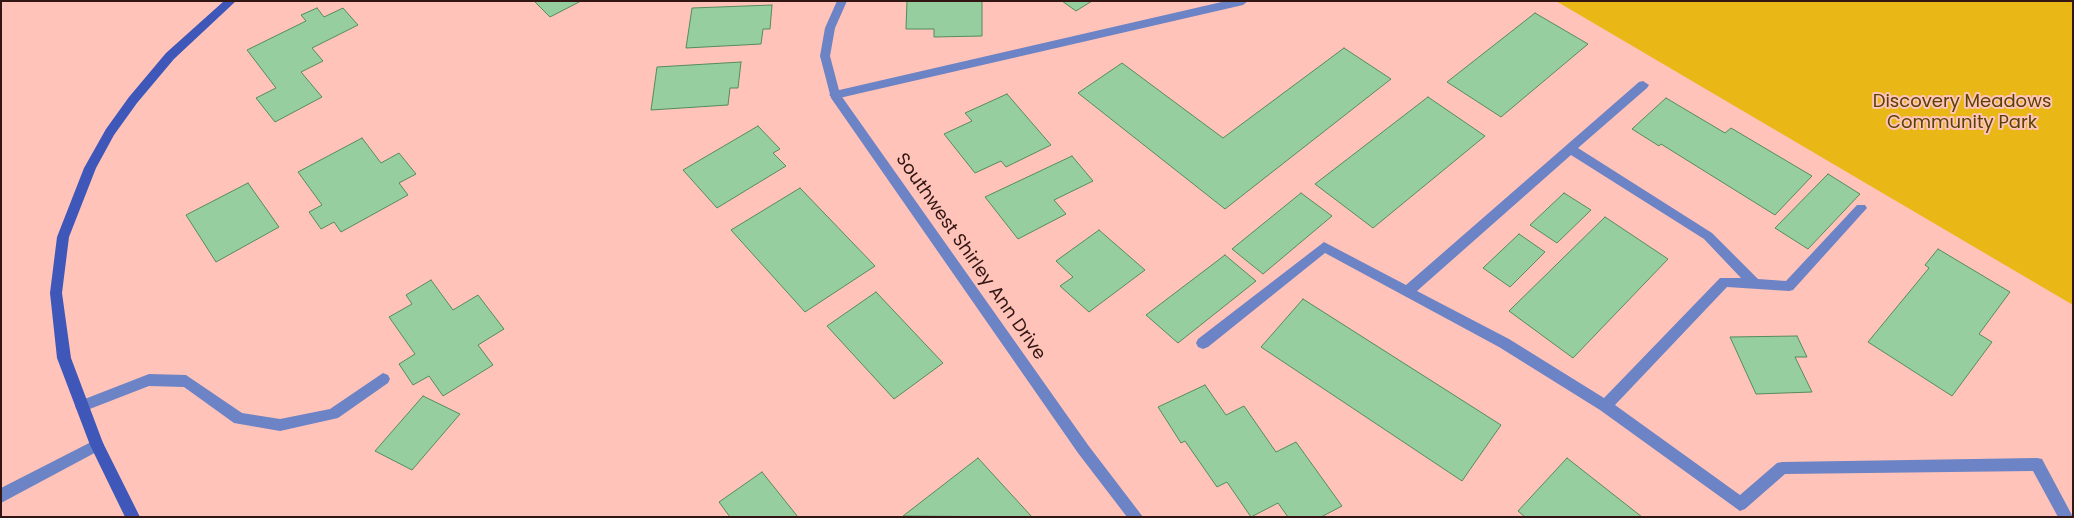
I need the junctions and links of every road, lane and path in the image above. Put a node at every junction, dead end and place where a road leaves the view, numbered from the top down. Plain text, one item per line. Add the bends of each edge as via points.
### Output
1 (231, 1) edge
2 (842, 1) edge
3 (1244, 1) edge
4 (1643, 85) dead end
5 (835, 94) junction
6 (1570, 149) junction
7 (1860, 208) dead end
8 (1755, 284) junction
9 (1408, 292) junction
10 (1203, 343) dead end
11 (383, 379) dead end
12 (82, 406) junction
13 (1605, 406) junction
14 (97, 445) junction
15 (1, 496) edge
16 (133, 517) edge
17 (1136, 517) edge
18 (2066, 517) edge

1 - 12 main road via 170,56 132,100 90,168 63,238 56,293 64,358
2 - 5 street, Southwest Shirley Ann Drive via 830,28 825,56
3 - 5 street
4 - 6 street
5 - 17 street, Southwest Shirley Ann Drive via 1083,449
6 - 8 street via 1708,236
6 - 9 street
7 - 8 street via 1790,286
8 - 13 street via 1724,282
9 - 10 street via 1324,247
9 - 13 street via 1504,343
11 - 12 street via 333,414 280,425 239,419 186,382 149,380
12 - 14 main road
13 - 18 street via 1740,504 1782,468 2037,464
14 - 15 street
14 - 16 main road

